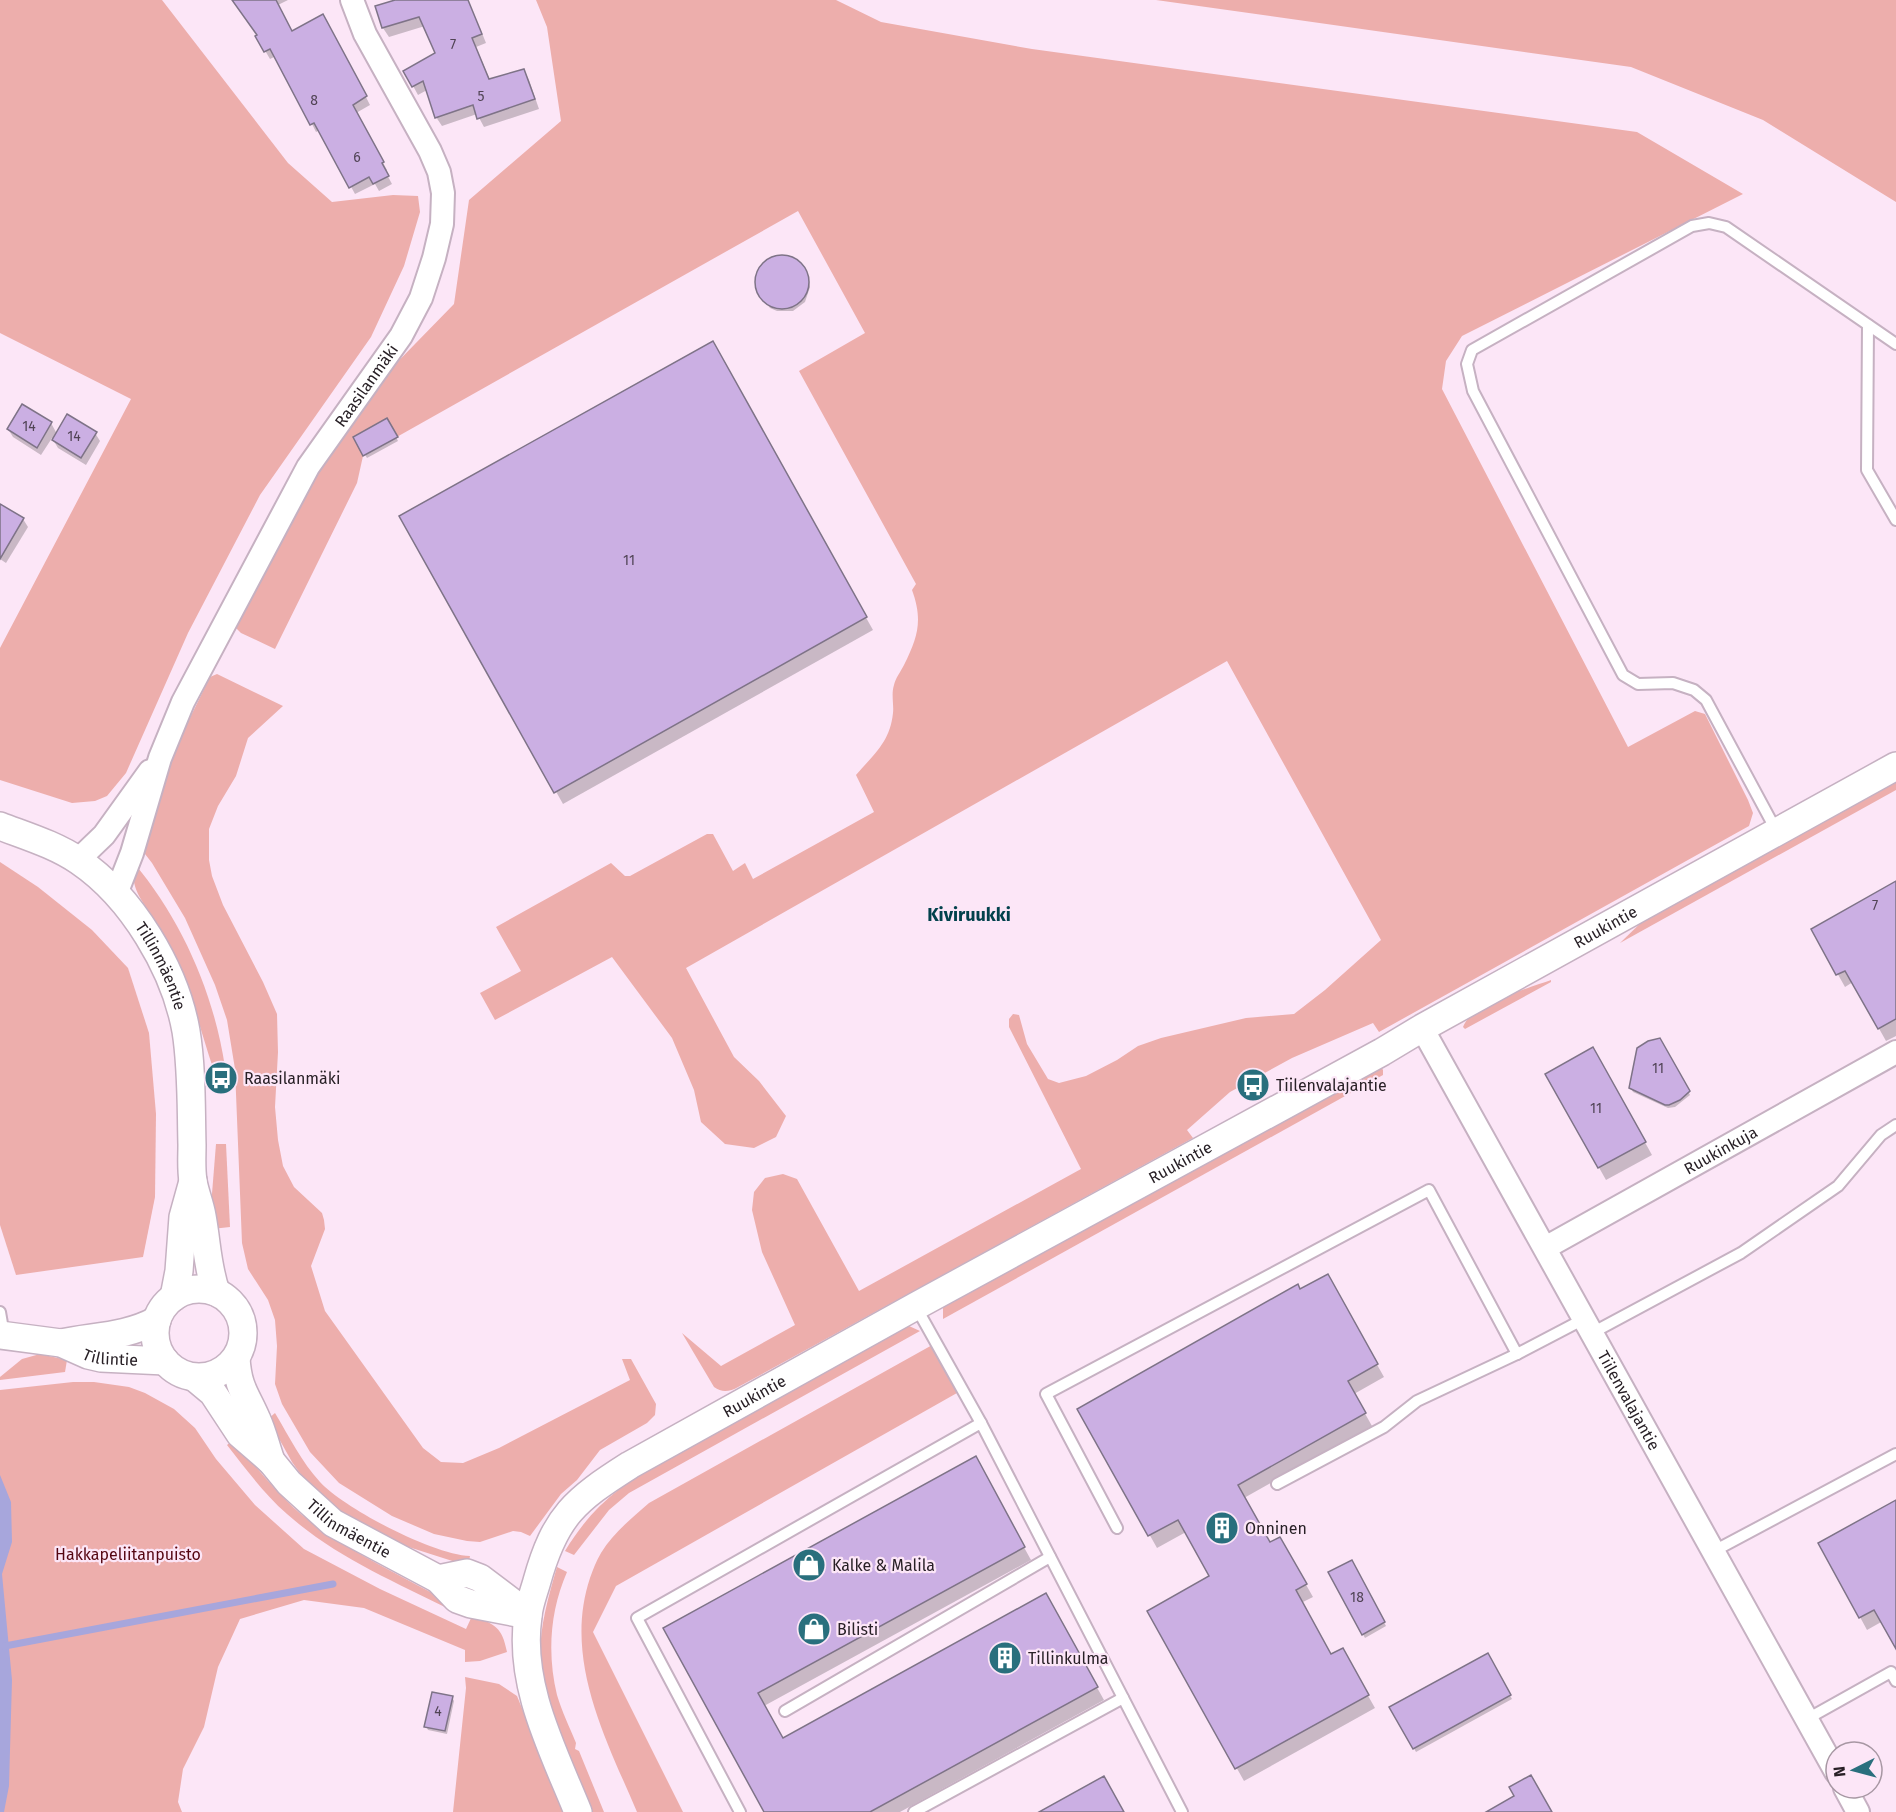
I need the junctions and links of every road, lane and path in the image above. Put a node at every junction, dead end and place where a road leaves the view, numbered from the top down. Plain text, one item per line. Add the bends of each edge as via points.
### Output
1 (352, 0) edge
2 (1868, 325) junction
3 (1896, 344) edge
4 (1896, 520) edge
5 (160, 758) junction
6 (1896, 766) edge
7 (0, 826) edge
8 (1777, 832) junction
9 (78, 860) junction
10 (116, 894) junction
11 (1422, 1028) junction
12 (1896, 1052) edge
13 (1896, 1125) edge
14 (193, 1181) junction
15 (1545, 1248) junction
16 (216, 1292) junction
17 (174, 1297) junction
18 (916, 1306) junction
19 (157, 1320) junction
20 (1588, 1326) junction
21 (1, 1332) edge
22 (61, 1343) junction
23 (1517, 1354) junction
24 (237, 1358) junction
25 (165, 1361) junction
26 (195, 1378) junction
27 (981, 1423) junction
28 (1896, 1454) edge
29 (271, 1461) junction
30 (1277, 1484) dead end
31 (1118, 1528) dead end
32 (1713, 1551) junction
33 (1050, 1557) junction
34 (528, 1614) junction
35 (1896, 1681) edge
36 (1123, 1698) junction
37 (785, 1711) dead end
38 (1807, 1719) junction
39 (1824, 1750) edge
40 (578, 1812) edge
41 (740, 1812) edge
42 (914, 1812) edge
43 (1182, 1812) edge

1 - 5 street, Raasilanmäki via 365,34 439,172 442,224 421,298 401,336 308,467 187,693
2 - 3 lane
2 - 4 lane via 1867,470
2 - 8 lane via 1726,227 1709,224 1692,226 1472,350 1467,364 1473,391 1623,675 1638,684 1673,683 1694,690 1706,700
5 - 9 street, Raasilanmäki via 104,834
5 - 10 street, Raasilanmäki
6 - 8 street, Ruukintie
7 - 9 street, Tillinmäentie
8 - 11 street, Ruukintie
9 - 10 street, Tillinmäentie
10 - 14 street, Tillinmäentie via 159,955 175,988 186,1031
11 - 15 street, Tiilenvalajantie
11 - 18 street, Ruukintie
12 - 15 street, Ruukinkuja
13 - 20 lane via 1881,1135 1838,1186 1741,1254
14 - 16 street, Tillinmäentie
14 - 17 street, Tillinmäentie via 183,1216
15 - 20 street, Tiilenvalajantie
16 - 17 street via 194,1289
16 - 24 street via 234,1305 240,1315 243,1326
17 - 19 street
18 - 27 lane
18 - 34 street, Ruukintie via 630,1464 596,1487 559,1524 545,1553
19 - 22 street, Tillintie via 141,1329
19 - 25 street via 155,1342
20 - 23 lane
20 - 32 street, Tiilenvalajantie
21 - 22 street, Tillintie
22 - 25 street, Tillintie via 101,1358
23 - 30 lane via 1417,1401 1384,1427
23 - 31 lane via 1429,1190 1046,1394
24 - 26 street via 218,1374
24 - 29 street, Tillinmäentie via 240,1385
25 - 26 street via 183,1375
26 - 29 street, Tillinmäentie via 213,1393 240,1434
27 - 33 lane
27 - 41 lane via 637,1618
28 - 32 lane
29 - 34 street, Tillinmäentie via 333,1524 438,1579 467,1573 480,1578
32 - 38 street, Tiilenvalajantie
33 - 36 lane
33 - 37 lane
34 - 40 street via 526,1641 534,1700
35 - 38 lane via 1891,1672
36 - 42 lane
36 - 43 lane
38 - 39 street, Tiilenvalajantie

